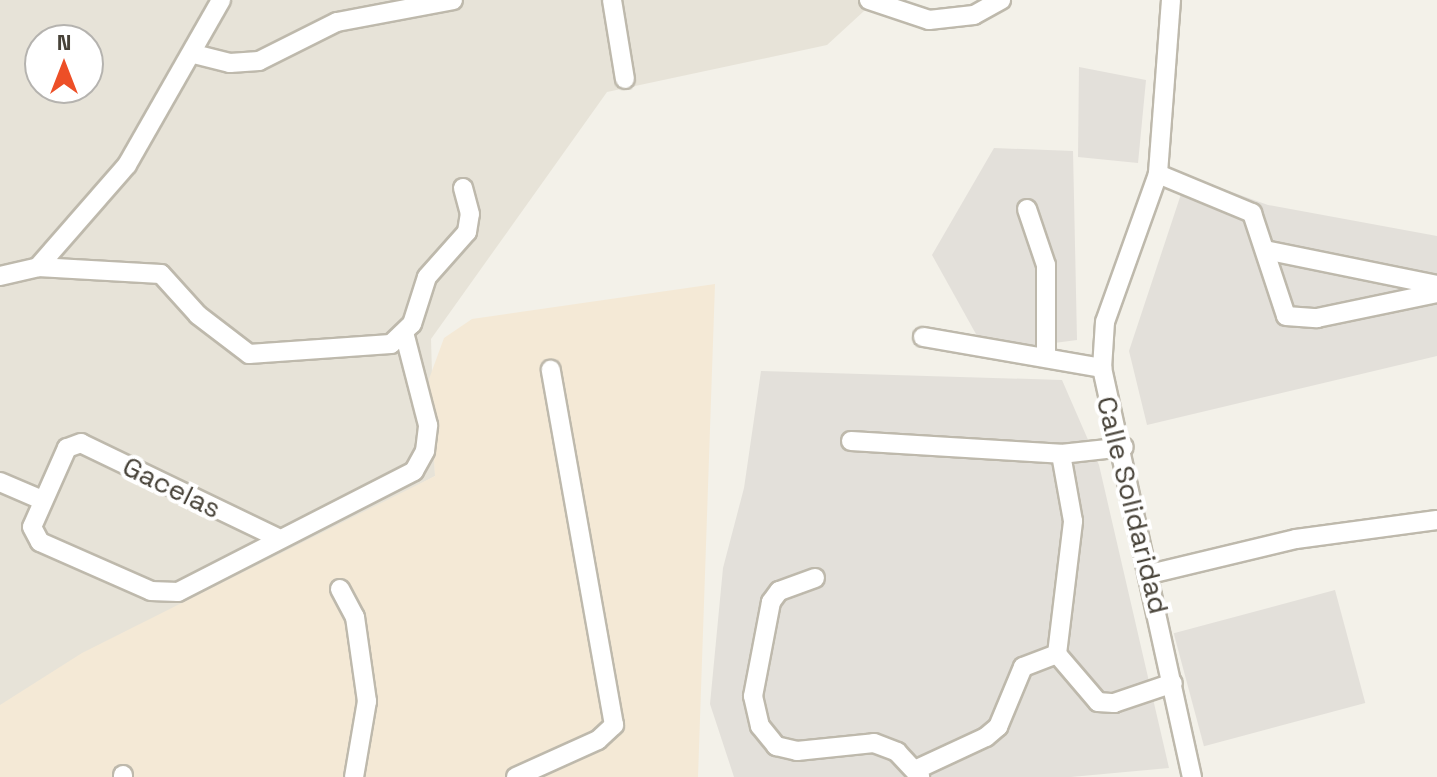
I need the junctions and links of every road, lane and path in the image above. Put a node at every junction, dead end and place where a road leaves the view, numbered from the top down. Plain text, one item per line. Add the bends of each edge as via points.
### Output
1 (221, 0) edge
2 (453, 0) edge
3 (612, 0) edge
4 (869, 0) edge
5 (1001, 0) edge
6 (1171, 0) edge
7 (194, 54) junction
8 (625, 79) dead end
9 (1158, 174) junction
10 (463, 188) dead end
11 (1027, 209) dead end
12 (1265, 250) junction
13 (38, 267) junction
14 (0, 276) edge
15 (1437, 285) edge
16 (1437, 293) edge
17 (405, 336) junction
18 (923, 337) dead end
19 (1046, 354) junction
20 (1102, 368) junction
21 (551, 370) dead end
22 (851, 441) dead end
23 (1124, 447) junction
24 (1061, 454) junction
25 (0, 482) edge
26 (42, 500) junction
27 (1437, 520) edge
28 (276, 537) junction
29 (1150, 574) junction
30 (815, 578) dead end
31 (340, 589) dead end
32 (1057, 654) junction
33 (1173, 683) junction
34 (917, 773) edge
35 (354, 777) edge
36 (516, 777) edge
37 (1187, 777) edge

1 - 7 street
2 - 7 street via 337,22 259,61 230,63
3 - 8 street
4 - 5 street via 907,16 940,20 974,15
6 - 9 street, Calle Solidaridad
7 - 13 street via 127,165
9 - 12 street via 1241,203 1252,213
9 - 20 street, Calle Solidaridad via 1105,322
10 - 17 street via 470,214 467,232 427,277
11 - 19 street via 1046,265
12 - 15 street
12 - 16 street via 1286,316 1298,319
13 - 14 street
13 - 17 street via 161,274 198,315 249,354 391,344
17 - 28 street via 428,425 425,451 414,471
18 - 19 street
19 - 20 street
20 - 23 street, Calle Solidaridad via 1106,404
21 - 36 street via 614,725 598,740
22 - 24 street
23 - 24 street
23 - 29 street, Calle Solidaridad
24 - 32 street via 1073,521
25 - 26 street
26 - 28 street, Gacelas via 67,448 81,443
26 - 28 street via 32,527 40,542 151,591 178,592
27 - 29 street via 1281,541
29 - 33 street, Calle Solidaridad
30 - 34 street via 779,591 771,602 753,696 760,726 776,746 797,751 874,743
31 - 35 street via 355,617 367,701
32 - 33 street via 1098,702 1114,703
32 - 34 street via 1023,667 998,727
33 - 37 street, Calle Solidaridad

